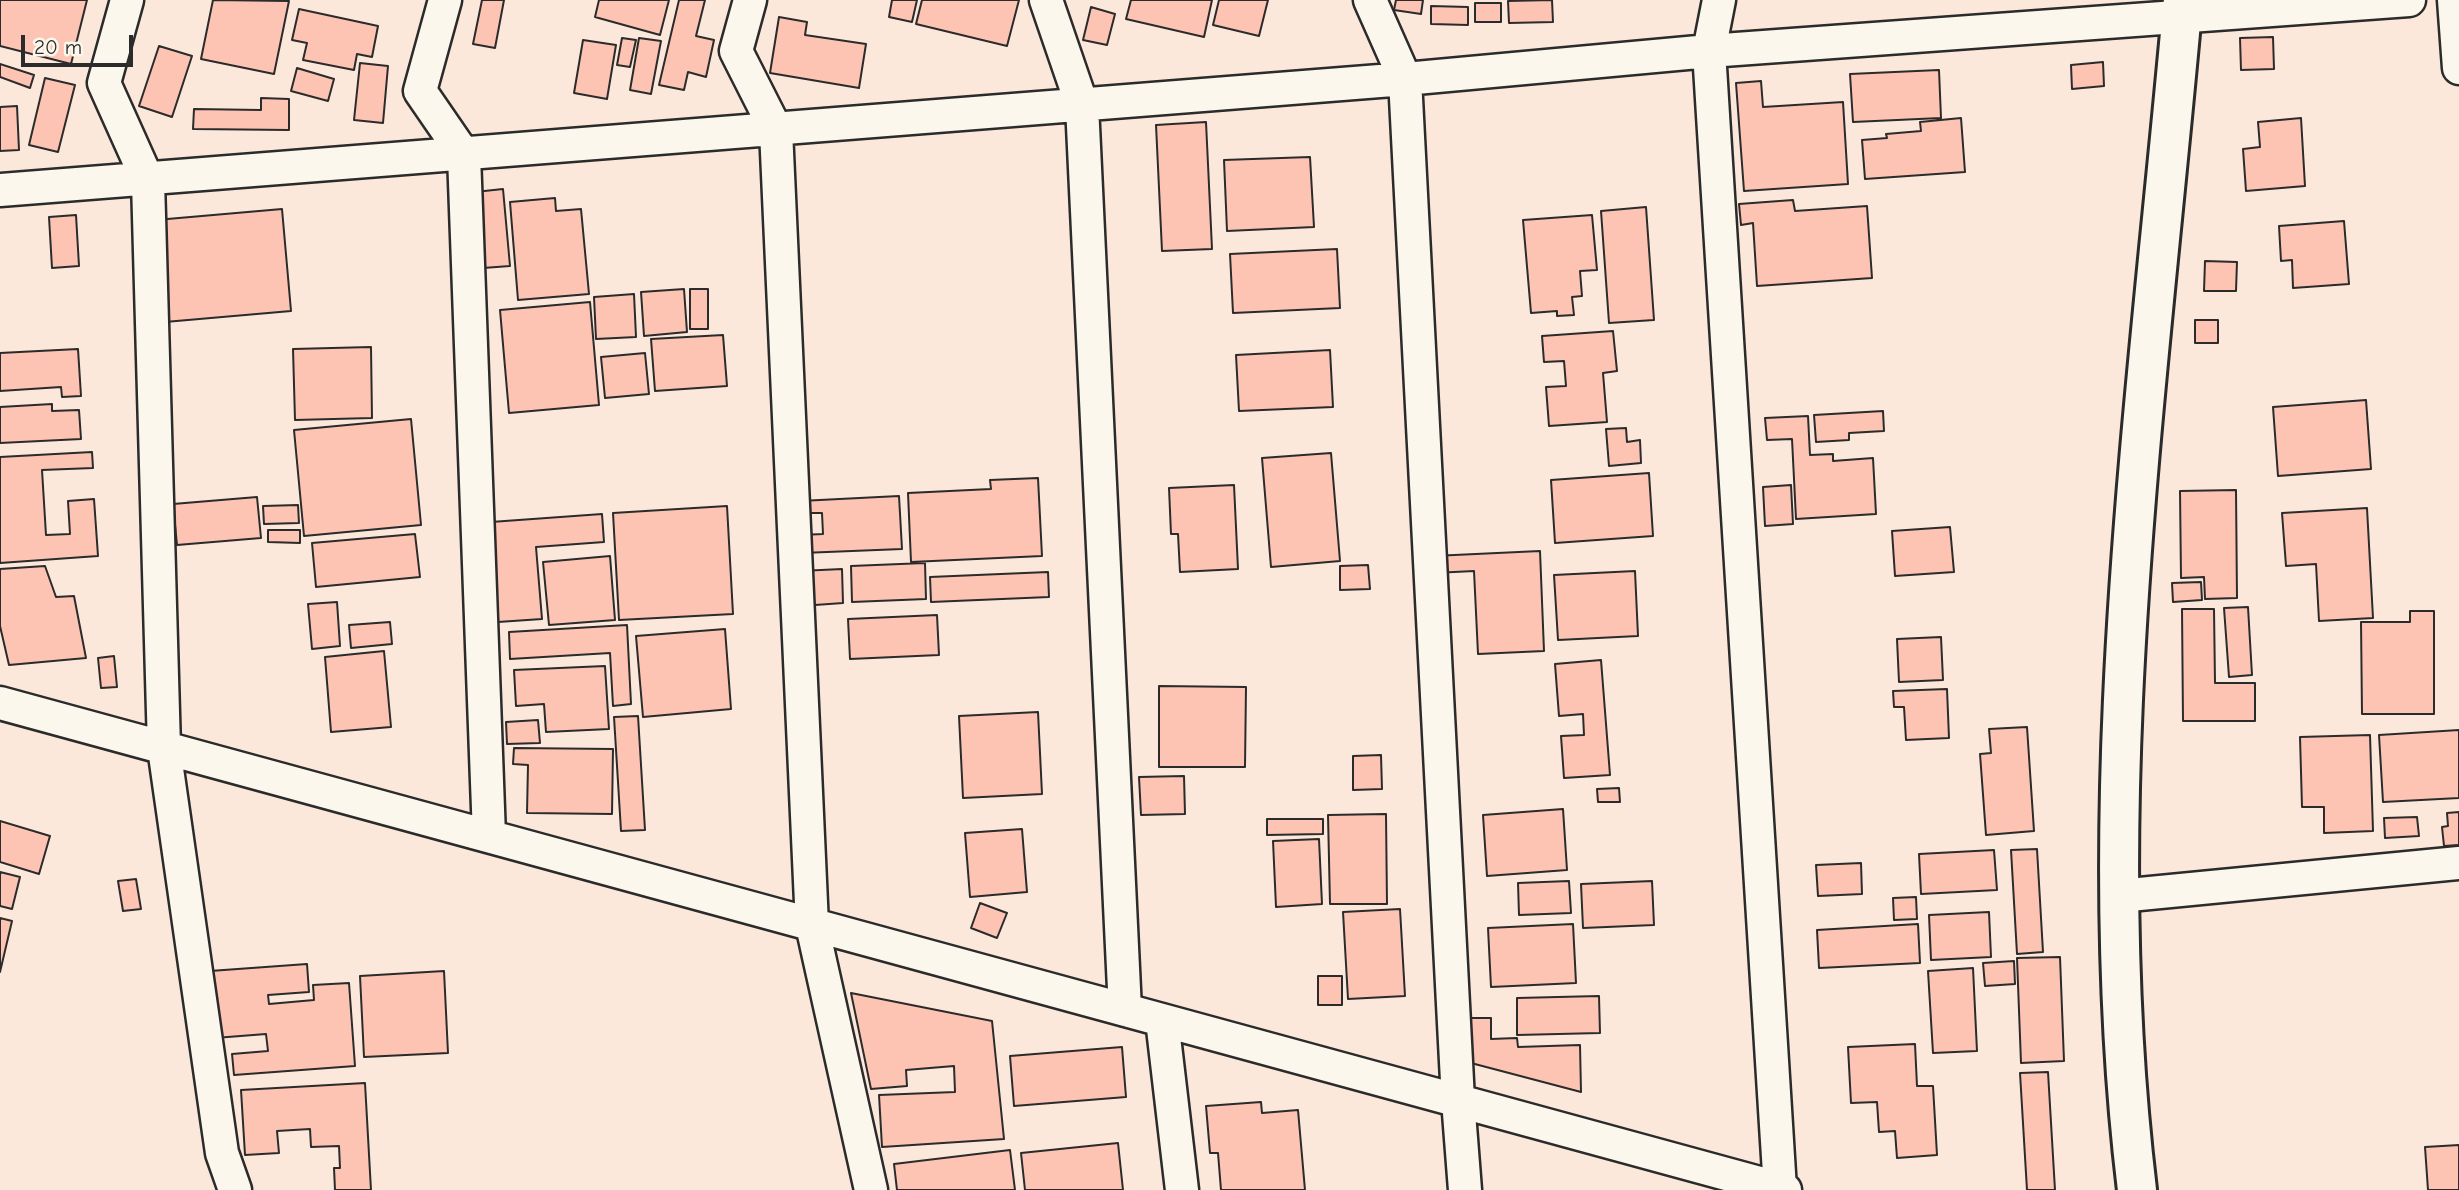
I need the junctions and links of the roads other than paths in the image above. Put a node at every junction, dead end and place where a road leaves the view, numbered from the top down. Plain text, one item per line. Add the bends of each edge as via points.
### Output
1 (127, 0) edge
2 (445, 0) edge
3 (750, 0) edge
4 (1046, 0) edge
5 (1370, 0) edge
6 (1719, 0) edge
7 (2409, 0) edge
8 (2454, 0) edge
9 (2183, 8) edge
10 (1709, 51) junction
11 (2459, 68) edge
12 (1405, 79) junction
13 (1082, 105) junction
14 (776, 130) junction
15 (464, 155) junction
16 (148, 181) junction
17 (0, 190) edge
18 (0, 703) edge
19 (163, 748) junction
20 (489, 836) junction
21 (2459, 863) edge
22 (2119, 896) junction
23 (812, 925) junction
24 (1125, 1010) junction
25 (1163, 1020) junction
26 (1458, 1100) junction
27 (1783, 1189) edge
28 (235, 1190) edge
29 (871, 1190) edge
30 (1182, 1190) edge
31 (1465, 1190) edge
32 (2137, 1190) edge

1 - 16 street via 104,83
2 - 15 street via 420,91
3 - 14 street via 736,51
4 - 13 street
5 - 12 street
6 - 10 street
7 - 9 street
8 - 11 street
9 - 10 street
9 - 22 main road via 2137,506 2118,807
10 - 12 street
10 - 27 street
12 - 13 street
12 - 26 street
13 - 14 street
13 - 24 street
14 - 15 street
14 - 23 street
15 - 16 street
15 - 20 street
16 - 17 street
16 - 19 street
18 - 19 street
19 - 20 street
19 - 28 street via 222,1153
20 - 23 street
21 - 22 street
22 - 32 main road via 2127,1104
23 - 24 street
23 - 29 street
24 - 25 street
25 - 26 street
25 - 30 street
26 - 27 street
26 - 31 street

